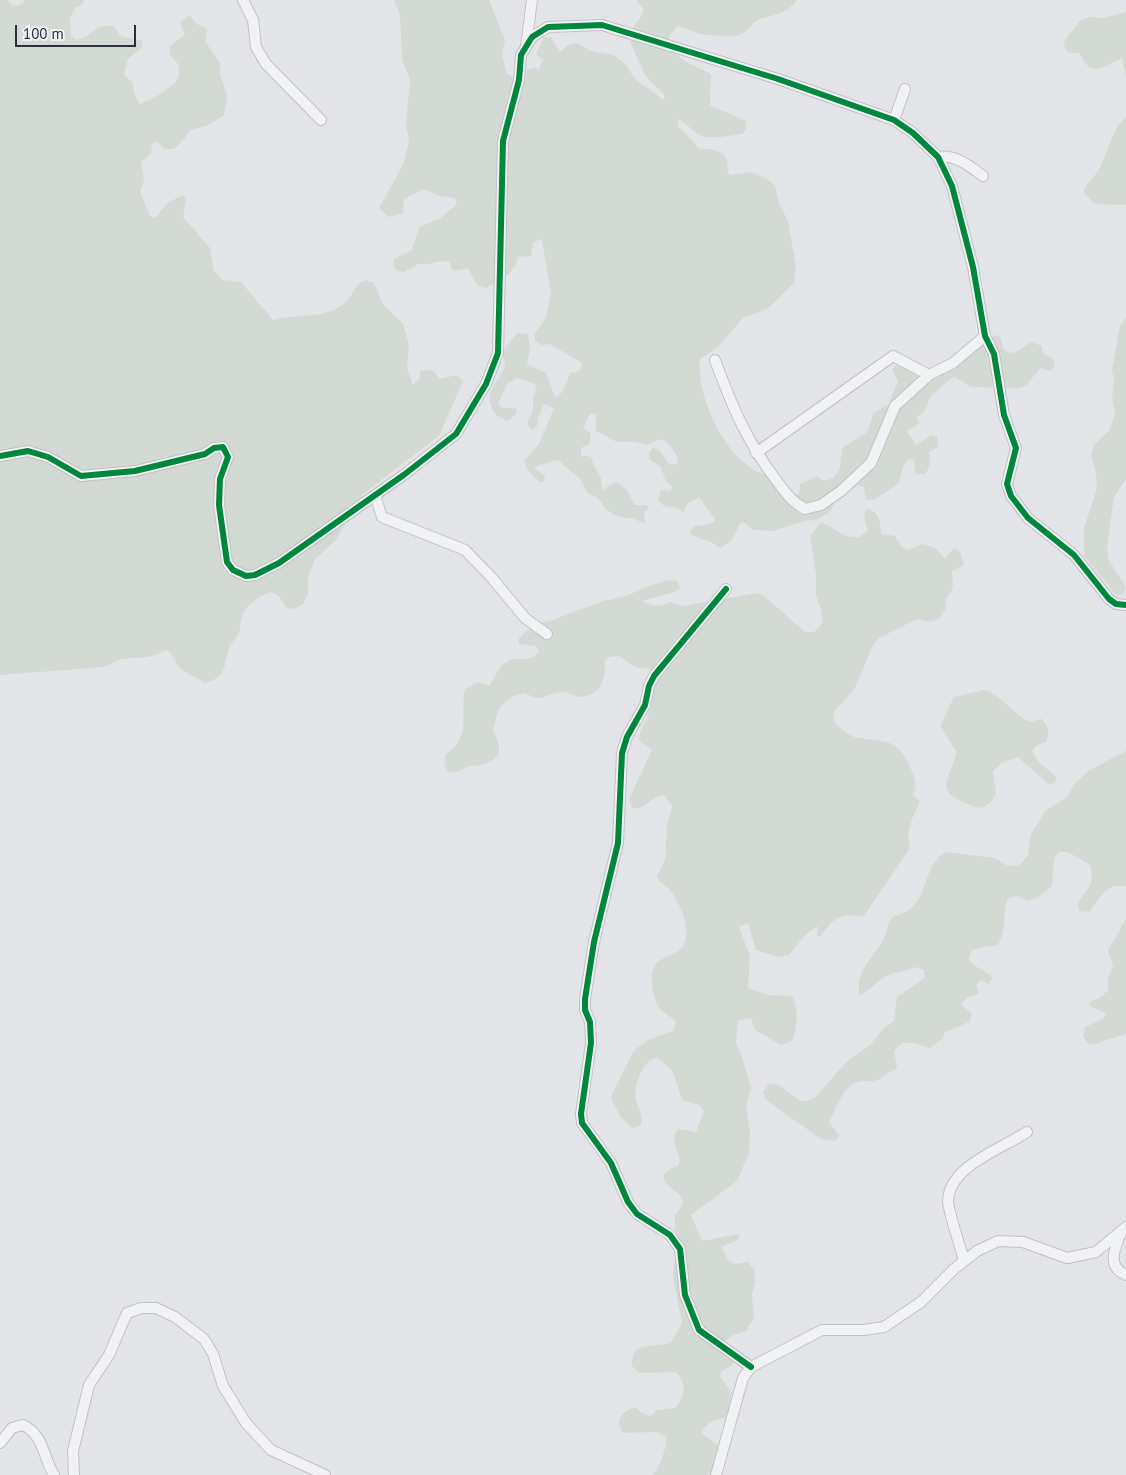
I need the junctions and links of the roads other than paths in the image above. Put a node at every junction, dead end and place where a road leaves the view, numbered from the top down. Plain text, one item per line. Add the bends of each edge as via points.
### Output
1 (243, 0) edge
2 (532, 0) edge
3 (526, 47) junction
4 (905, 89) dead end
5 (321, 120) dead end
6 (894, 120) junction
7 (938, 157) junction
8 (983, 176) dead end
9 (985, 336) junction
10 (715, 360) dead end
11 (930, 375) junction
12 (756, 453) junction
13 (0, 456) edge
14 (375, 496) junction
15 (726, 589) dead end
16 (1126, 605) edge
17 (547, 634) dead end
18 (1027, 1132) dead end
19 (1124, 1229) edge
20 (964, 1261) junction
21 (1126, 1275) edge
22 (751, 1367) junction
23 (0, 1443) edge
24 (54, 1475) edge
25 (74, 1475) edge
26 (324, 1475) edge
27 (716, 1475) edge

1 - 5 street via 252,20 256,47 266,64
2 - 3 street
3 - 6 street via 532,37 548,27 602,25
3 - 14 street via 503,141 498,353 486,384 456,434
4 - 6 street
6 - 7 street
7 - 8 street via 946,156 969,165
7 - 9 street via 952,186 973,267
9 - 11 street via 953,363
9 - 16 street via 994,354 1004,415 1016,448 1008,484 1012,496 1028,518 1074,555 1109,599
10 - 12 street via 735,414
11 - 12 street via 893,356
11 - 12 street via 895,406 871,463 821,505 805,509 794,503
13 - 14 street via 28,451 81,476 134,471 223,447 228,457 220,479 219,505 226,562 233,570 246,576 279,563
14 - 17 street via 382,517 465,550 526,618
15 - 22 street via 654,676 645,705 622,752 618,843 594,942 585,1000 591,1043 581,1114 582,1123 611,1163 636,1214 670,1235 680,1249 686,1295 698,1330
18 - 20 street via 982,1157 956,1179 948,1200
19 - 20 street via 1096,1252 1080,1257 1067,1258 1024,1242 998,1241 976,1251
19 - 21 street via 1113,1254 1114,1266
20 - 22 street via 921,1302 884,1327 822,1330
22 - 27 street via 743,1378
23 - 24 street via 12,1428 23,1425 31,1429 39,1438
25 - 26 street via 73,1451 89,1385 109,1355 127,1313 141,1308 156,1308 175,1317 204,1339 213,1354 223,1386 246,1423 271,1450

